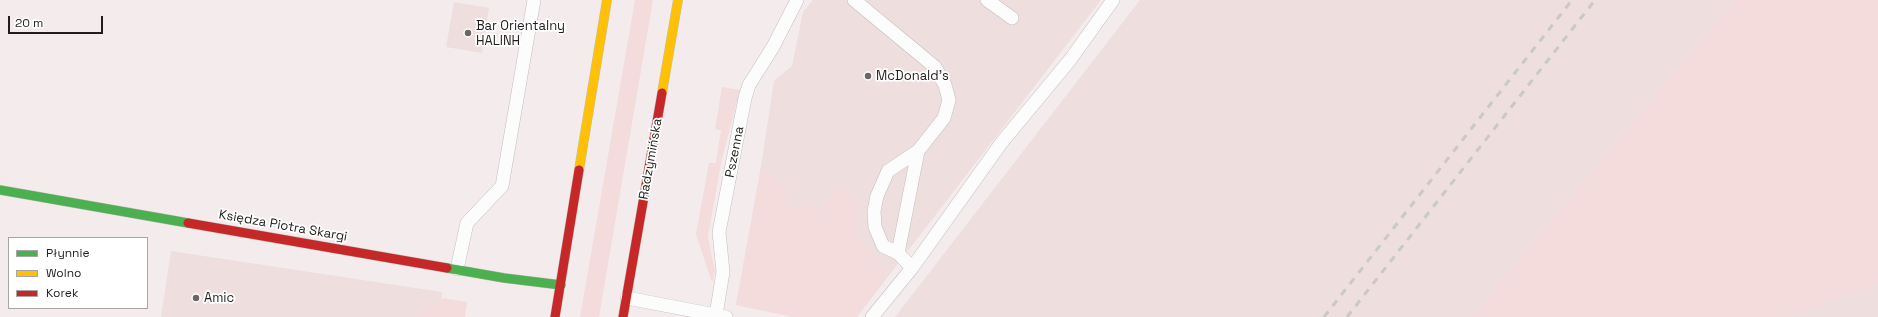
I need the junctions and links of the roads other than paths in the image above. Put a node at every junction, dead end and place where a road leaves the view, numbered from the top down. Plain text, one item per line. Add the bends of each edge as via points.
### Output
1 (534, 0) edge
2 (607, 0) edge
3 (678, 0) edge
4 (797, 0) edge
5 (854, 0) edge
6 (987, 0) edge
7 (1114, 0) edge
8 (1012, 18) dead end
9 (918, 151) junction
10 (0, 190) edge
11 (898, 253) junction
12 (912, 268) junction
13 (458, 269) junction
14 (561, 285) junction
15 (626, 298) junction
16 (721, 316) edge
17 (555, 317) edge
18 (623, 317) edge
19 (872, 317) edge

1 - 13 lane via 502,186 468,222
2 - 14 main road
3 - 15 main road, Radzymińska
4 - 16 lane, Pszenna via 773,47 749,85 745,98 719,232 723,272
5 - 9 lane via 935,67 945,85 949,100 944,118
6 - 8 lane
7 - 12 lane via 1070,60 1002,142
9 - 11 lane
9 - 11 lane via 888,171 877,196 874,211 875,227 883,246
10 - 13 main road, Księdza Piotra Skargi
11 - 12 lane
12 - 19 lane
13 - 14 main road, Księdza Piotra Skargi
14 - 17 main road
15 - 16 lane
15 - 18 main road, Radzymińska

